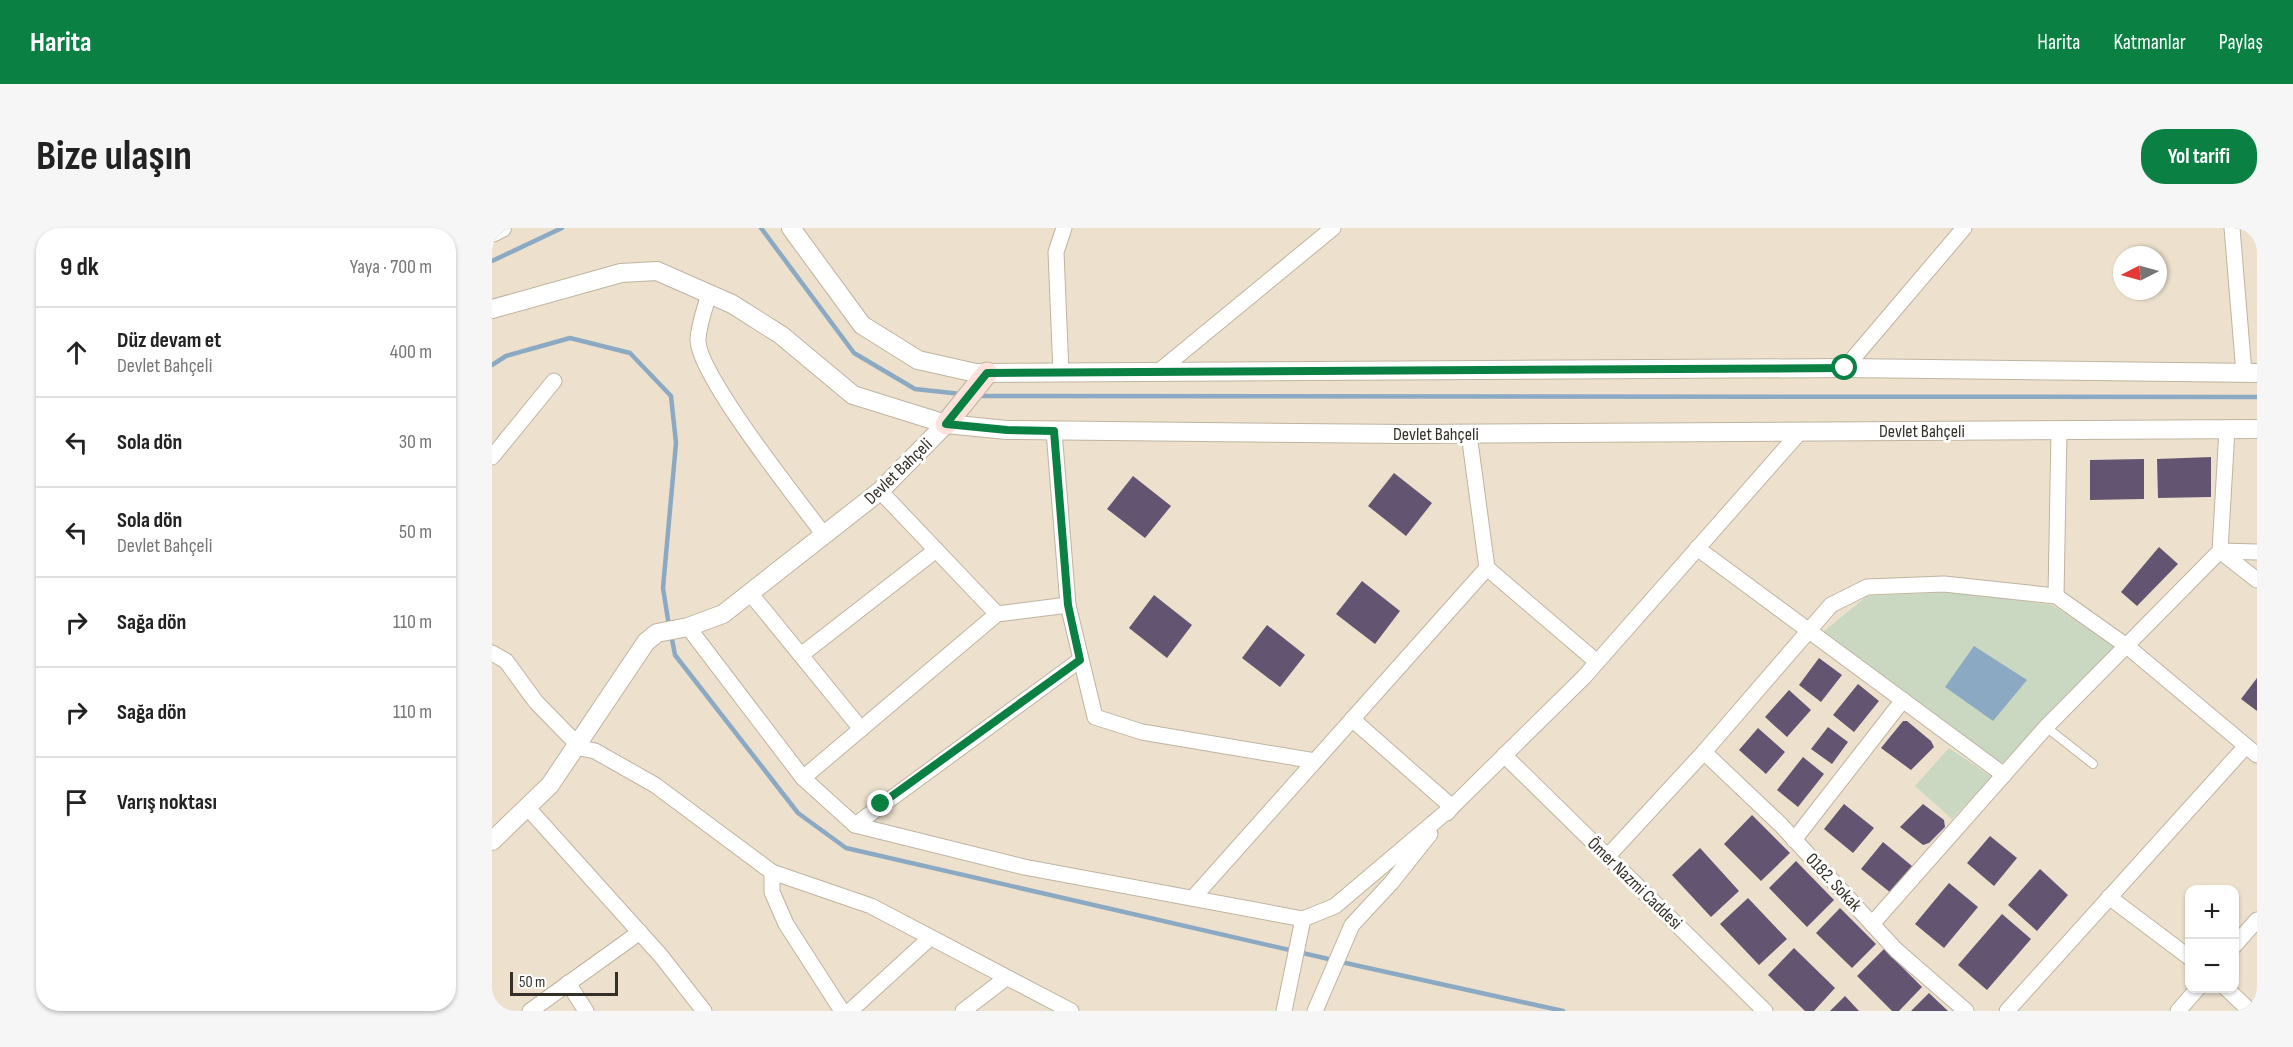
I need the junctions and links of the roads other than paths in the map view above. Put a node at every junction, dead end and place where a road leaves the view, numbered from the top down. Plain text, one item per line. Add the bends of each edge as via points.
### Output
1 (502, 228) edge
2 (791, 228) edge
3 (1064, 228) edge
4 (1334, 228) edge
5 (1964, 228) edge
6 (2232, 228) edge
7 (492, 233) edge
8 (708, 294) junction
9 (492, 309) edge
10 (1845, 368) junction
11 (1158, 372) junction
12 (987, 373) junction
13 (1061, 373) junction
14 (2251, 373) edge
15 (554, 381) dead end
16 (946, 424) junction
17 (2227, 429) junction
18 (2257, 429) edge
19 (2059, 430) junction
20 (1054, 431) junction
21 (1800, 432) junction
22 (1469, 434) junction
23 (492, 457) edge
24 (880, 491) junction
25 (824, 535) junction
26 (1697, 548) junction
27 (936, 550) junction
28 (2220, 551) junction
29 (2257, 552) edge
30 (1487, 568) junction
31 (2257, 580) edge
32 (750, 593) junction
33 (2056, 596) junction
34 (1068, 605) junction
35 (997, 614) junction
36 (688, 627) junction
37 (1809, 631) junction
38 (2128, 647) junction
39 (492, 653) edge
40 (801, 655) junction
41 (1080, 660) junction
42 (1597, 662) junction
43 (1903, 700) junction
44 (1352, 719) junction
45 (2046, 727) junction
46 (861, 729) junction
47 (576, 745) junction
48 (2251, 750) edge
49 (1704, 752) junction
50 (1504, 755) junction
51 (1315, 761) junction
52 (2093, 764) dead end
53 (2004, 775) junction
54 (803, 778) junction
55 (527, 807) junction
56 (1452, 807) junction
57 (855, 825) junction
58 (1794, 840) junction
59 (492, 841) edge
60 (1607, 857) junction
61 (772, 872) junction
62 (2109, 897) junction
63 (1193, 898) junction
64 (1303, 919) junction
65 (2257, 920) edge
66 (1872, 924) junction
67 (640, 932) junction
68 (930, 938) junction
69 (2239, 941) edge
70 (2185, 954) edge
71 (1006, 978) junction
72 (568, 983) junction
73 (2194, 993) edge
74 (2231, 993) edge
75 (530, 1011) edge
76 (586, 1011) edge
77 (704, 1011) edge
78 (842, 1011) edge
79 (850, 1011) edge
80 (963, 1011) edge
81 (1071, 1011) edge
82 (1284, 1011) edge
83 (1315, 1011) edge
84 (1765, 1011) edge
85 (1966, 1011) edge
86 (2007, 1011) edge
87 (2178, 1011) edge
88 (2250, 1011) edge

1 - 7 street
2 - 12 street via 862,325 918,360 976,374
3 - 13 street via 1056,252
4 - 11 street
5 - 10 street
6 - 14 street
8 - 9 street via 657,271 621,273
8 - 16 street via 732,304 781,335 853,395
8 - 25 street via 698,339 702,356 744,429
10 - 11 street
10 - 14 street
11 - 13 street
12 - 13 street
12 - 16 main road
15 - 23 street
16 - 20 street, Devlet Bahçeli
16 - 24 street, Devlet Bahçeli
17 - 18 street, Devlet Bahçeli
17 - 19 street, Devlet Bahçeli
17 - 28 street
19 - 21 street, Devlet Bahçeli
19 - 33 street
20 - 22 street, Devlet Bahçeli
20 - 34 street
21 - 22 street, Devlet Bahçeli
21 - 26 street
22 - 30 street
24 - 25 street, Devlet Bahçeli
24 - 27 street
25 - 32 street, Devlet Bahçeli
26 - 37 street
26 - 42 street
27 - 35 street
27 - 40 street
28 - 29 street
28 - 31 street
28 - 38 street
30 - 42 street
30 - 44 street
32 - 36 street, Devlet Bahçeli via 723,614
32 - 40 street
33 - 37 street via 1944,584 1867,587 1831,605
33 - 38 street
34 - 35 street
34 - 41 street
35 - 46 street
36 - 47 street, Devlet Bahçeli via 657,633 645,642
36 - 54 street
37 - 43 street
37 - 49 street
38 - 45 street
38 - 48 street
39 - 47 street via 506,661 536,702
40 - 46 street
41 - 51 street via 1095,717 1142,732
41 - 57 street
42 - 50 street
43 - 53 street
43 - 58 street
44 - 51 street
44 - 56 street
45 - 52 lane
45 - 53 street
46 - 54 street
47 - 55 street via 550,785
47 - 61 street via 595,751 655,785
48 - 62 street
49 - 58 street, 0182. Sokak
49 - 60 street
50 - 56 street
50 - 60 street, Ömer Nazmi Caddesi
51 - 63 street
53 - 66 street
54 - 57 street
55 - 59 street
55 - 67 street
56 - 64 street via 1335,906
56 - 83 street via 1352,925
57 - 63 street via 1024,867
58 - 66 street, 0182. Sokak
60 - 84 street, Ömer Nazmi Caddesi
61 - 68 street via 872,906
61 - 78 street via 772,892 786,924
62 - 70 street
62 - 86 street
63 - 64 street
64 - 82 street
65 - 69 street
66 - 85 street, 0182. Sokak
67 - 72 street
67 - 77 street
68 - 71 street
68 - 79 street
71 - 80 street
71 - 81 street
72 - 75 street
72 - 76 street
73 - 87 street
74 - 88 street

